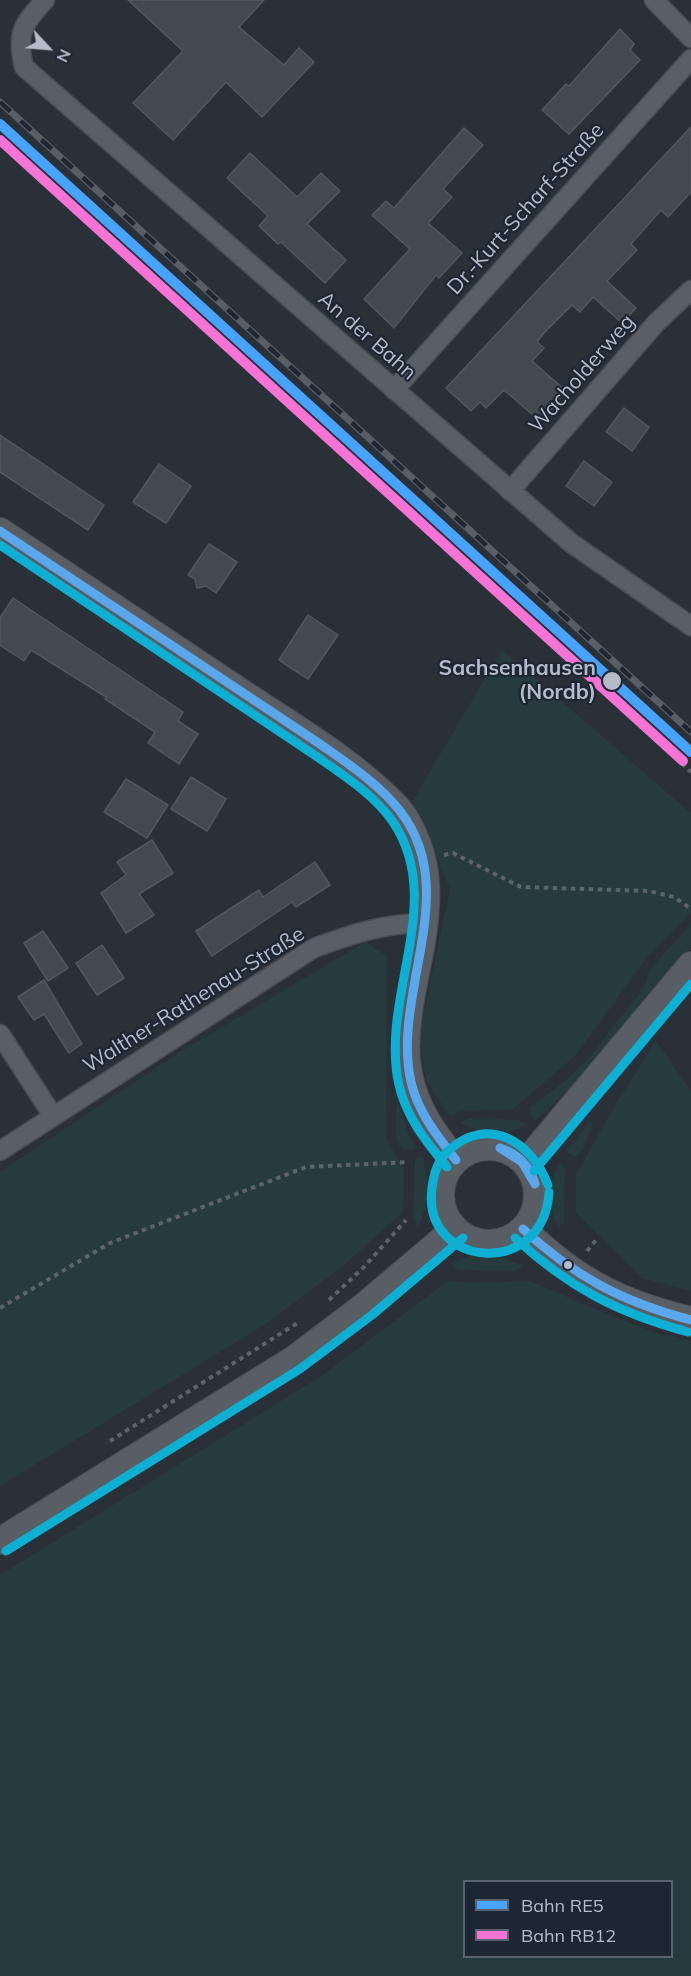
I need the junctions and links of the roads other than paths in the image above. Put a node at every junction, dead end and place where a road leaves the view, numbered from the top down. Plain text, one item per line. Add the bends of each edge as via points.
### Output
1 (45, 0) edge
2 (654, 0) edge
3 (691, 38) edge
4 (691, 59) edge
5 (691, 290) edge
6 (394, 390) junction
7 (510, 491) junction
8 (0, 531) edge
9 (691, 626) edge
10 (425, 923) junction
11 (691, 965) edge
12 (0, 1034) edge
13 (53, 1116) junction
14 (0, 1151) edge
15 (456, 1160) junction
16 (525, 1163) junction
17 (455, 1229) junction
18 (523, 1229) junction
19 (691, 1320) edge
20 (0, 1541) edge

1 - 6 street, An der Bahn via 25,21 18,45 24,67
2 - 3 street
4 - 6 street, Dr.-Kurt-Scharf-Straße
5 - 7 street, Wacholderweg via 656,323
6 - 7 street, An der Bahn
7 - 9 street, An der Bahn via 571,543
8 - 10 street via 330,751 398,808 423,860
10 - 13 street, Walther-Rathenau-Straße via 365,929 314,948
10 - 15 street via 406,1024 406,1065 415,1100 434,1136
11 - 16 street
12 - 13 street
13 - 14 street, Walther-Rathenau-Straße
15 - 16 street via 466,1152 491,1147 515,1154
15 - 17 street via 442,1187 446,1216
16 - 18 street via 537,1189 532,1218
17 - 18 street via 467,1238 489,1242 511,1238
17 - 20 street via 294,1359
18 - 19 street via 566,1268 607,1294

